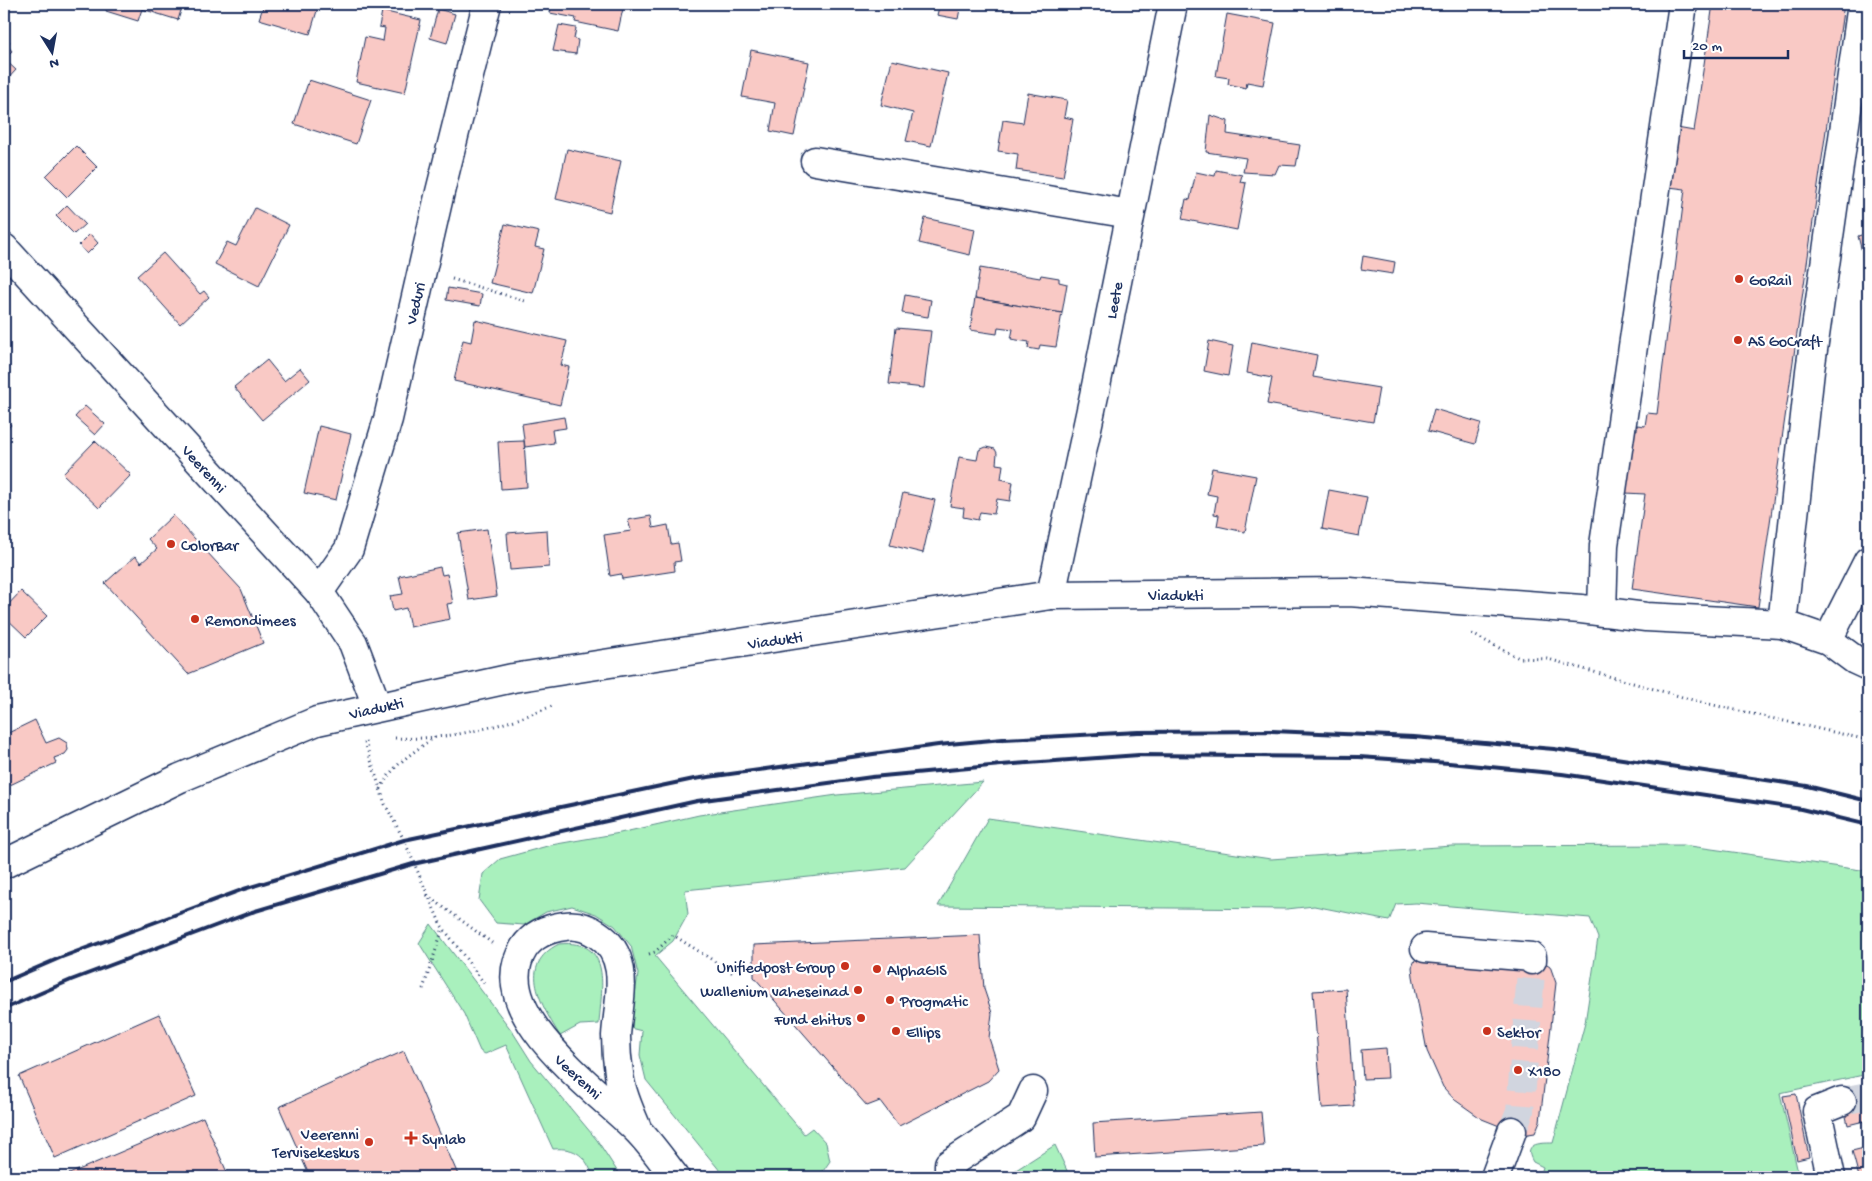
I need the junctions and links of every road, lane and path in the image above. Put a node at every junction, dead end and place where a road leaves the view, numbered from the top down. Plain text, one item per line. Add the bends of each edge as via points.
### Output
1 (487, 4) edge
2 (1173, 4) edge
3 (1683, 4) edge
4 (1862, 4) edge
5 (815, 161) dead end
6 (1130, 214) junction
7 (4, 248) edge
8 (448, 278) dead end
9 (525, 301) dead end
10 (1868, 561) edge
11 (319, 592) junction
12 (1051, 595) junction
13 (1591, 610) junction
14 (1782, 624) junction
15 (1465, 630) dead end
16 (1828, 640) junction
17 (1868, 666) edge
18 (377, 706) junction
19 (364, 736) dead end
20 (436, 737) dead end
21 (1868, 740) edge
22 (381, 790) junction
23 (4, 864) edge
24 (443, 928) dead end
25 (1425, 948) dead end
26 (655, 952) dead end
27 (519, 958) junction
28 (1532, 960) dead end
29 (733, 973) dead end
30 (423, 989) dead end
31 (1033, 1091) dead end
32 (1842, 1101) tunnel mouth
33 (638, 1131) junction
34 (1512, 1131) tunnel mouth
35 (675, 1177) edge
36 (949, 1177) edge
37 (1495, 1177) edge
38 (1831, 1177) edge

1 - 11 street, Veduri via 388,419 348,549
2 - 6 street, Leete
3 - 13 street via 1604,545
4 - 14 street via 1810,371
5 - 6 street
6 - 12 street, Leete
7 - 11 street, Veerenni
8 - 9 path
10 - 16 street
11 - 18 street, Veerenni via 353,643
12 - 13 street, Viadukti via 1348,592
12 - 18 street, Viadukti via 513,678
13 - 14 street, Viadukti via 1646,617
14 - 16 street, Viadukti
15 - 21 path via 1519,658 1548,659 1700,702
16 - 17 street, Viadukti
18 - 23 street, Viadukti via 317,721 180,778
19 - 22 path
20 - 22 path via 406,757 386,777
22 - 27 path via 425,894 489,941
24 - 30 path
25 - 28 street via 1532,957
26 - 29 path via 673,935
27 - 33 street, Veerenni via 515,969 516,992 532,1024 555,1054
27 - 33 street via 525,947 543,931 571,925 589,929 613,949 622,979 616,1038 619,1076
31 - 36 street via 1021,1117 949,1164
32 - 38 street via 1816,1111
33 - 35 street, Veerenni
34 - 37 street

